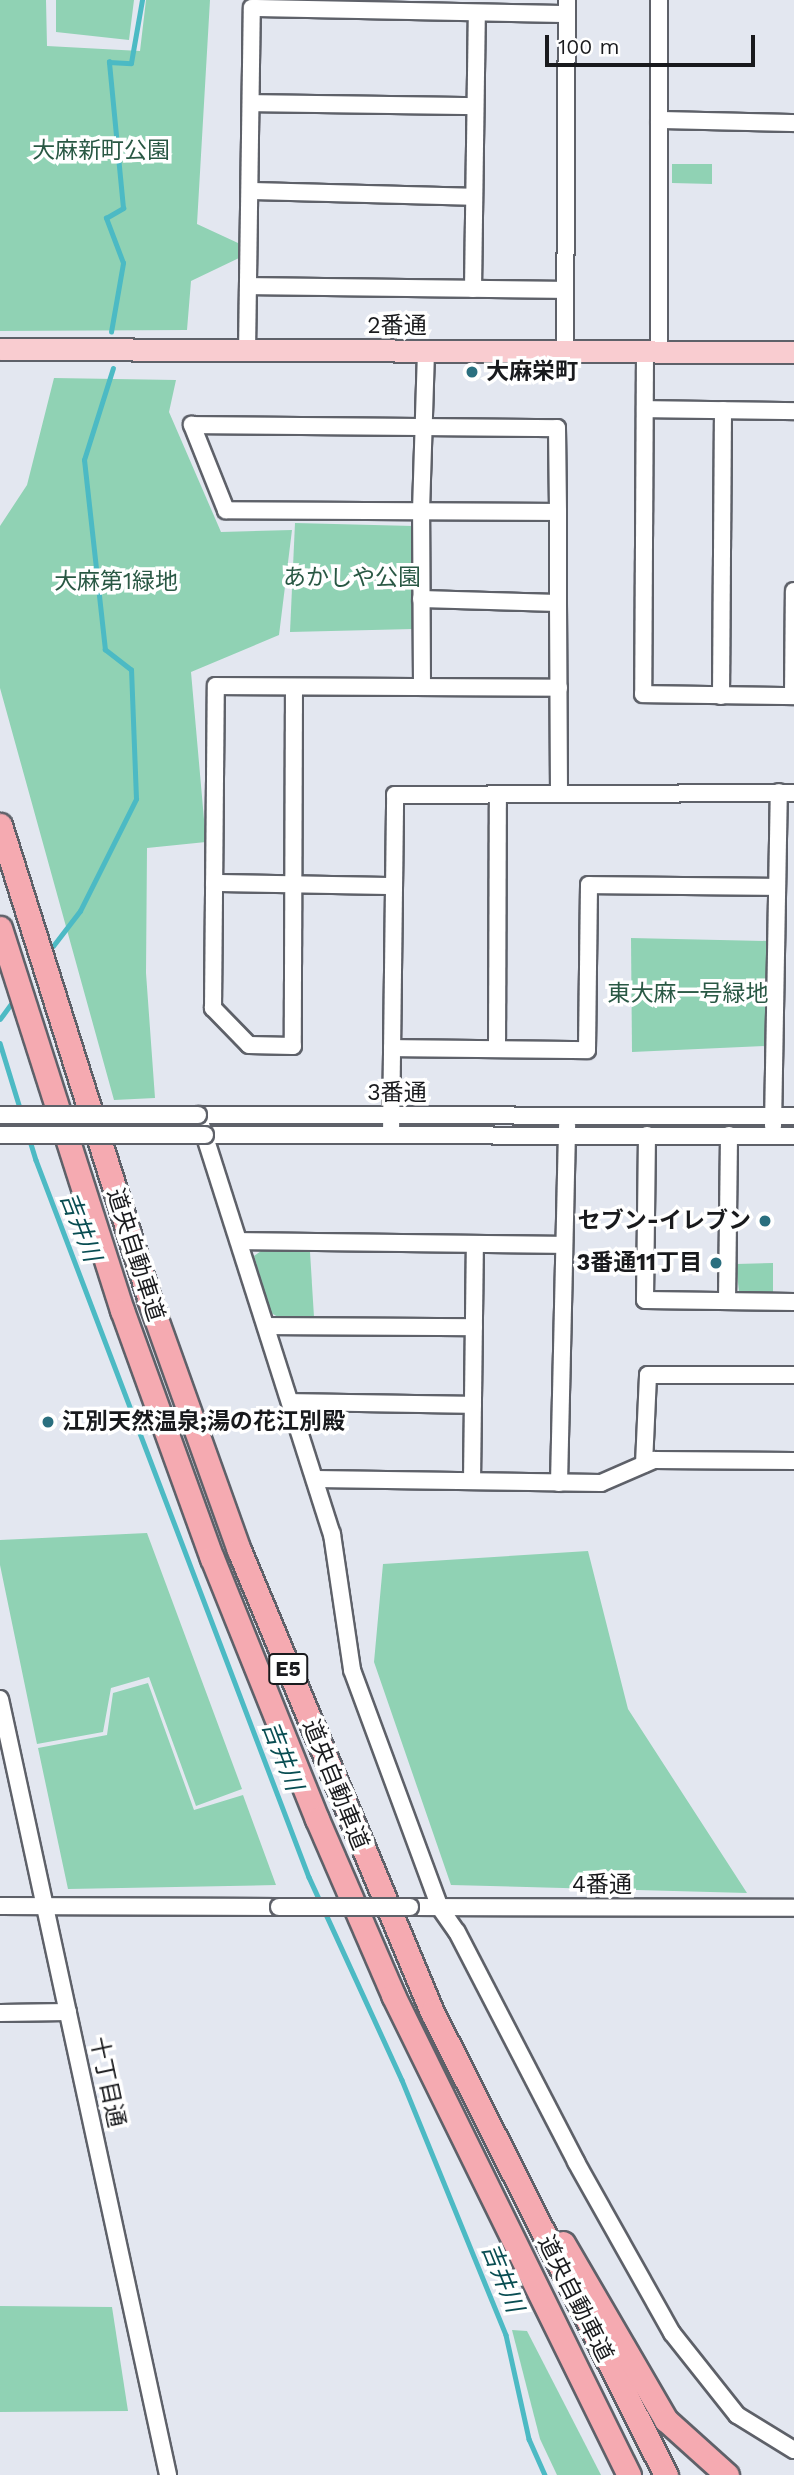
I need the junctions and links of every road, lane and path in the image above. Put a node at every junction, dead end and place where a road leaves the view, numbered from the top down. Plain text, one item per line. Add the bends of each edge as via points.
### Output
1 (659, 0) edge
2 (381, 5) edge
3 (567, 7) edge
4 (477, 13) junction
5 (251, 103) junction
6 (474, 106) junction
7 (659, 120) junction
8 (794, 123) edge
9 (251, 191) junction
10 (473, 197) junction
11 (250, 286) junction
12 (473, 289) junction
13 (564, 290) junction
14 (0, 349) edge
15 (247, 352) junction
16 (652, 352) junction
17 (794, 352) edge
18 (426, 353) junction
19 (565, 353) junction
20 (645, 409) junction
21 (723, 410) junction
22 (794, 411) edge
23 (422, 427) junction
24 (421, 511) junction
25 (558, 512) junction
26 (794, 591) edge
27 (421, 599) junction
28 (558, 603) junction
29 (294, 687) junction
30 (422, 687) junction
31 (559, 688) junction
32 (721, 695) junction
33 (794, 696) edge
34 (787, 792) edge
35 (499, 794) junction
36 (559, 794) junction
37 (0, 825) edge
38 (214, 883) junction
39 (294, 884) junction
40 (394, 886) junction
41 (777, 887) junction
42 (0, 928) edge
43 (392, 1048) junction
44 (497, 1049) junction
45 (0, 1115) edge
46 (198, 1115) junction
47 (392, 1116) junction
48 (567, 1116) junction
49 (773, 1116) junction
50 (794, 1116) edge
51 (0, 1135) edge
52 (205, 1135) junction
53 (391, 1135) junction
54 (567, 1135) junction
55 (647, 1135) junction
56 (729, 1135) junction
57 (773, 1136) junction
58 (794, 1136) edge
59 (239, 1241) junction
60 (475, 1244) junction
61 (564, 1245) junction
62 (727, 1301) junction
63 (794, 1302) edge
64 (267, 1326) junction
65 (474, 1327) junction
66 (794, 1375) edge
67 (291, 1402) junction
68 (473, 1405) junction
69 (794, 1461) edge
70 (644, 1464) junction
71 (315, 1479) junction
72 (472, 1481) junction
73 (559, 1483) junction
74 (1, 1703) edge
75 (0, 1906) edge
76 (46, 1906) junction
77 (440, 1908) junction
78 (794, 1908) edge
79 (68, 2012) junction
80 (432, 2012) junction
81 (0, 2013) edge
82 (794, 2450) edge
83 (168, 2475) edge
84 (627, 2475) edge
85 (666, 2475) edge
86 (727, 2475) edge

1 - 7 street
2 - 4 street
2 - 5 street via 252,8
3 - 4 street
3 - 13 street
4 - 6 street
5 - 6 street
5 - 9 street
6 - 10 street
7 - 8 street
7 - 16 street
9 - 10 street
9 - 11 street
10 - 12 street
11 - 12 street
11 - 15 street
12 - 13 street
13 - 19 street
14 - 15 main road, 2番通
15 - 18 main road, 2番通
16 - 17 main road, 2番通
16 - 19 main road, 2番通
16 - 20 street
18 - 19 main road, 2番通
18 - 23 street
20 - 21 street
20 - 32 street via 643,694
21 - 22 street
21 - 32 street
23 - 24 street
23 - 24 street via 192,425 226,510
23 - 25 street via 557,428
24 - 25 street
24 - 27 street
25 - 28 street
26 - 33 street
27 - 28 street
27 - 30 street
28 - 31 street
29 - 30 street
29 - 38 street via 216,686
29 - 39 street
30 - 31 street
31 - 36 street
32 - 33 street
34 - 36 street
34 - 41 street
35 - 36 street
35 - 40 street via 395,795
35 - 44 street
37 - 80 highway, 道央自動車道 / E5 via 149,1299 239,1550
38 - 39 street
38 - 39 street via 213,1008 249,1045 293,1046
39 - 40 street
40 - 43 street
41 - 44 street via 589,885 587,1050
41 - 49 street
42 - 84 highway, 道央自動車道 / E5 via 122,1310 212,1558 317,1819 393,1995
43 - 44 street
43 - 47 street
45 - 46 street, 3番通, bridge
46 - 47 street, 3番通
46 - 52 street
47 - 48 street, 3番通
47 - 53 street
48 - 49 street, 3番通
48 - 54 street
49 - 50 street, 3番通
49 - 57 street
51 - 52 street, 3番通, bridge
52 - 53 street, 3番通
52 - 59 street
53 - 54 street, 3番通
54 - 55 street, 3番通
54 - 61 street
55 - 56 street, 3番通
55 - 62 street via 645,1300
56 - 57 street, 3番通
56 - 62 street
57 - 58 street, 3番通
59 - 60 street
59 - 64 street
60 - 61 street
60 - 65 street
61 - 73 street
62 - 63 street
64 - 65 street
64 - 67 street
65 - 68 street
66 - 70 street via 648,1375
67 - 68 street
67 - 71 street
68 - 72 street
69 - 70 street via 654,1460
70 - 73 street via 601,1483
71 - 72 street
71 - 77 street via 332,1534 352,1671
72 - 73 street
74 - 76 street, 十丁目通
75 - 76 street
76 - 77 street, 4番通, bridge
76 - 79 street, 十丁目通
77 - 78 street, 4番通
77 - 82 street via 672,2333 737,2415
79 - 81 street
79 - 83 street, 十丁目通
80 - 85 highway, 道央自動車道 / E5
80 - 86 highway via 651,2398 688,2444

